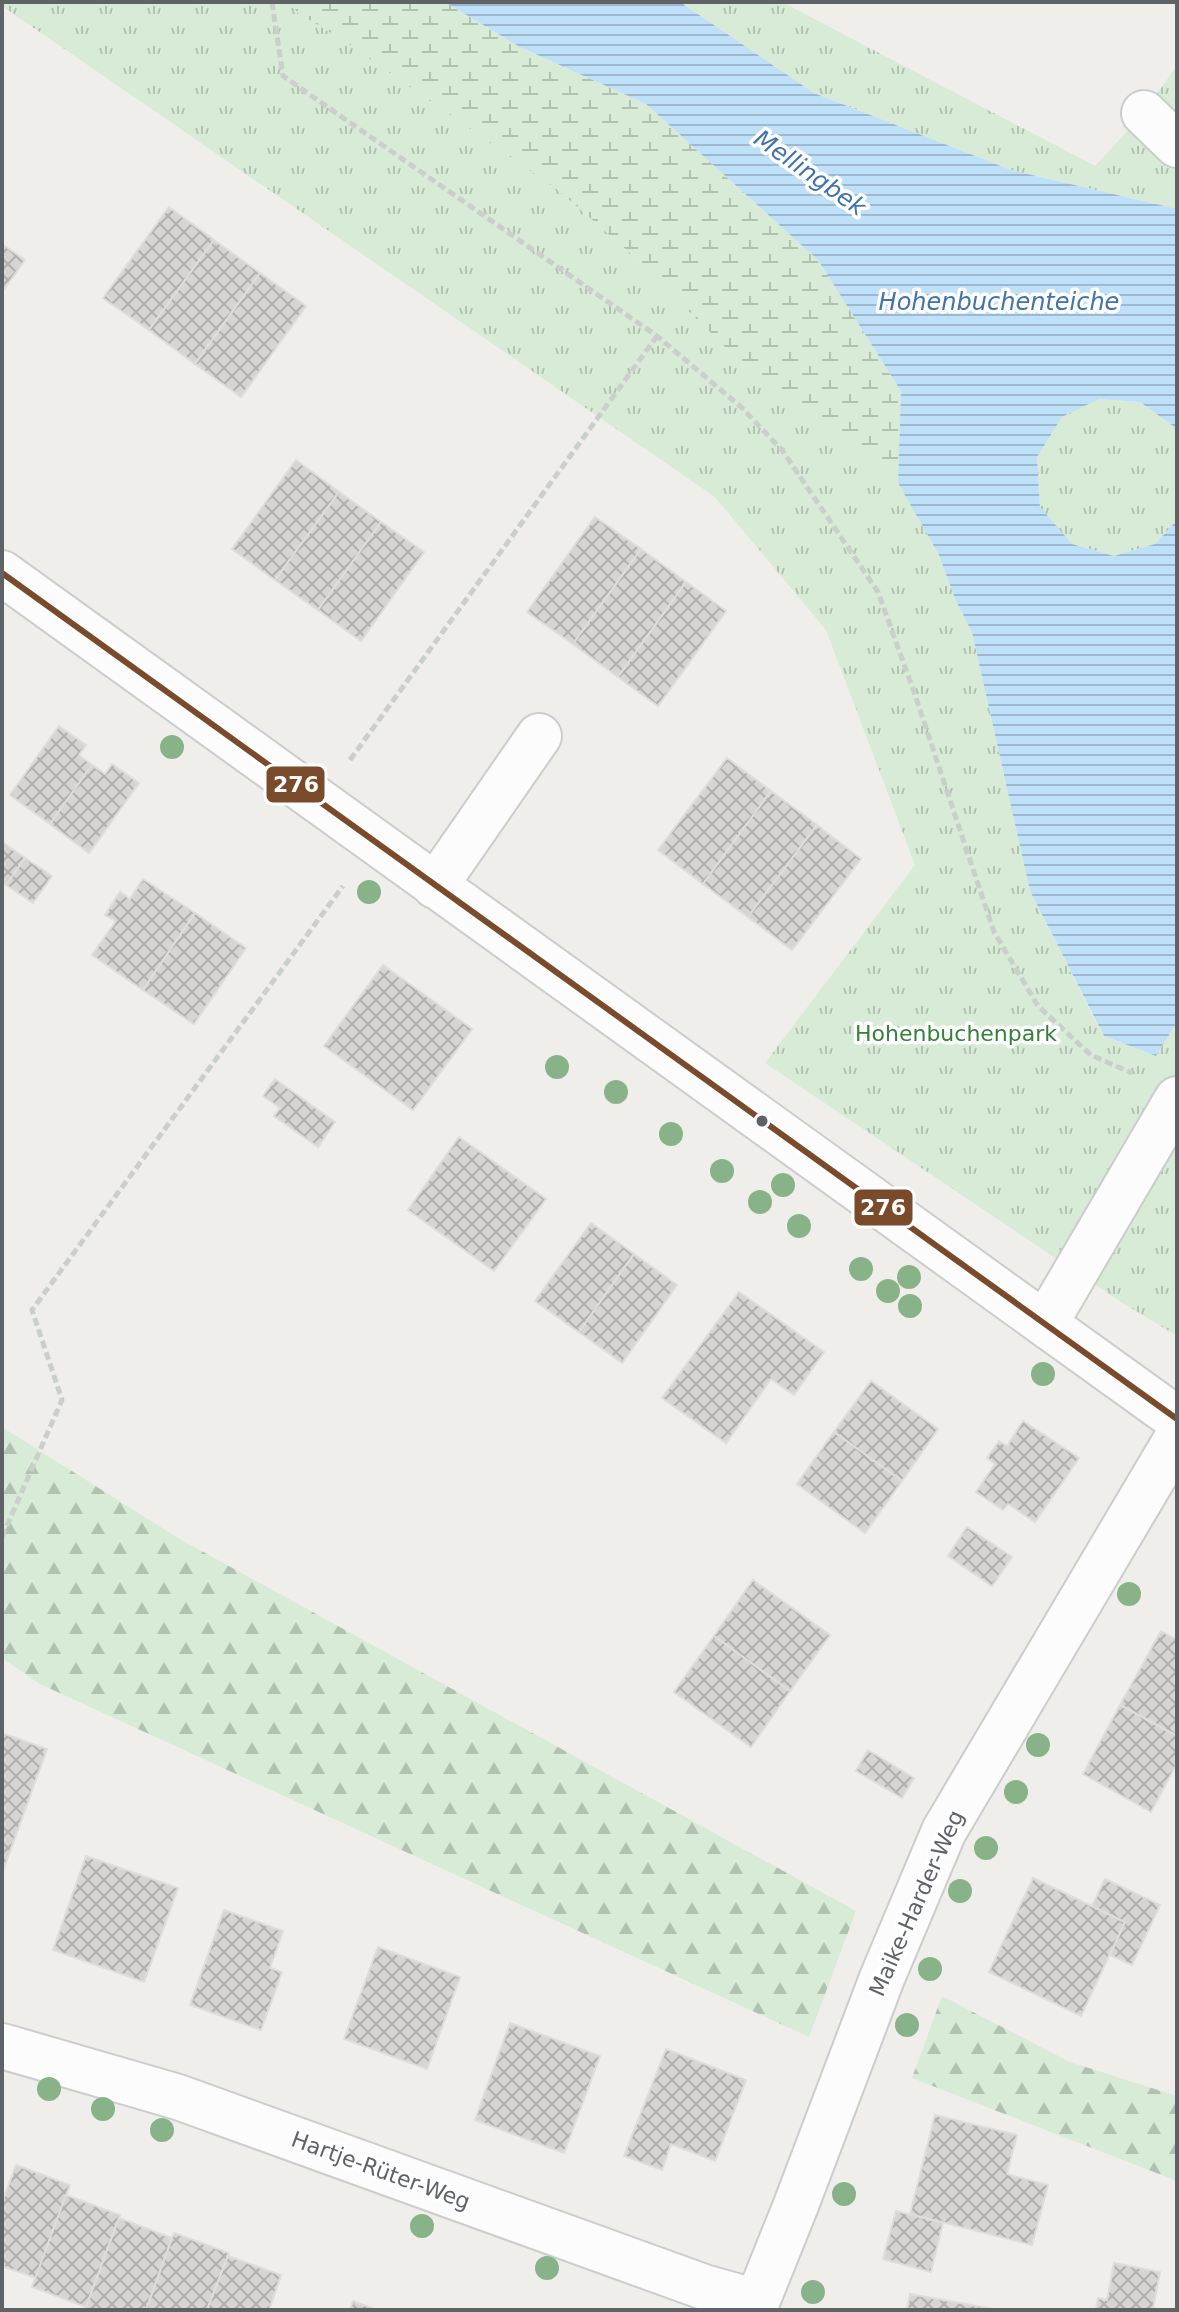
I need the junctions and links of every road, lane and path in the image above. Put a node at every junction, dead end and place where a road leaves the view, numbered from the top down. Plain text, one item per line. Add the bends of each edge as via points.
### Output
1 (272, 2) edge
2 (1144, 113) dead end
3 (1177, 145) edge
4 (657, 336) junction
5 (2, 573) edge
6 (539, 736) dead end
7 (352, 758) dead end
8 (375, 843) junction
9 (435, 886) junction
10 (1134, 1074) dead end
11 (1177, 1099) edge
12 (1045, 1324) junction
13 (1177, 1419) edge
14 (1177, 1438) edge
15 (2, 1537) edge
16 (2, 2046) edge
17 (756, 2306) edge

1 - 4 path via 283,76
2 - 3 street
4 - 7 path
4 - 10 path via 741,407 782,450 878,592 994,932 1038,1006 1091,1055
5 - 8 street
6 - 9 street
8 - 9 street
8 - 15 path via 32,1310 62,1400
9 - 12 street
11 - 12 street
12 - 13 street
14 - 17 street, Maike-Harder-Weg via 944,1831
16 - 17 street, Hartje-Rüter-Weg via 178,2097

